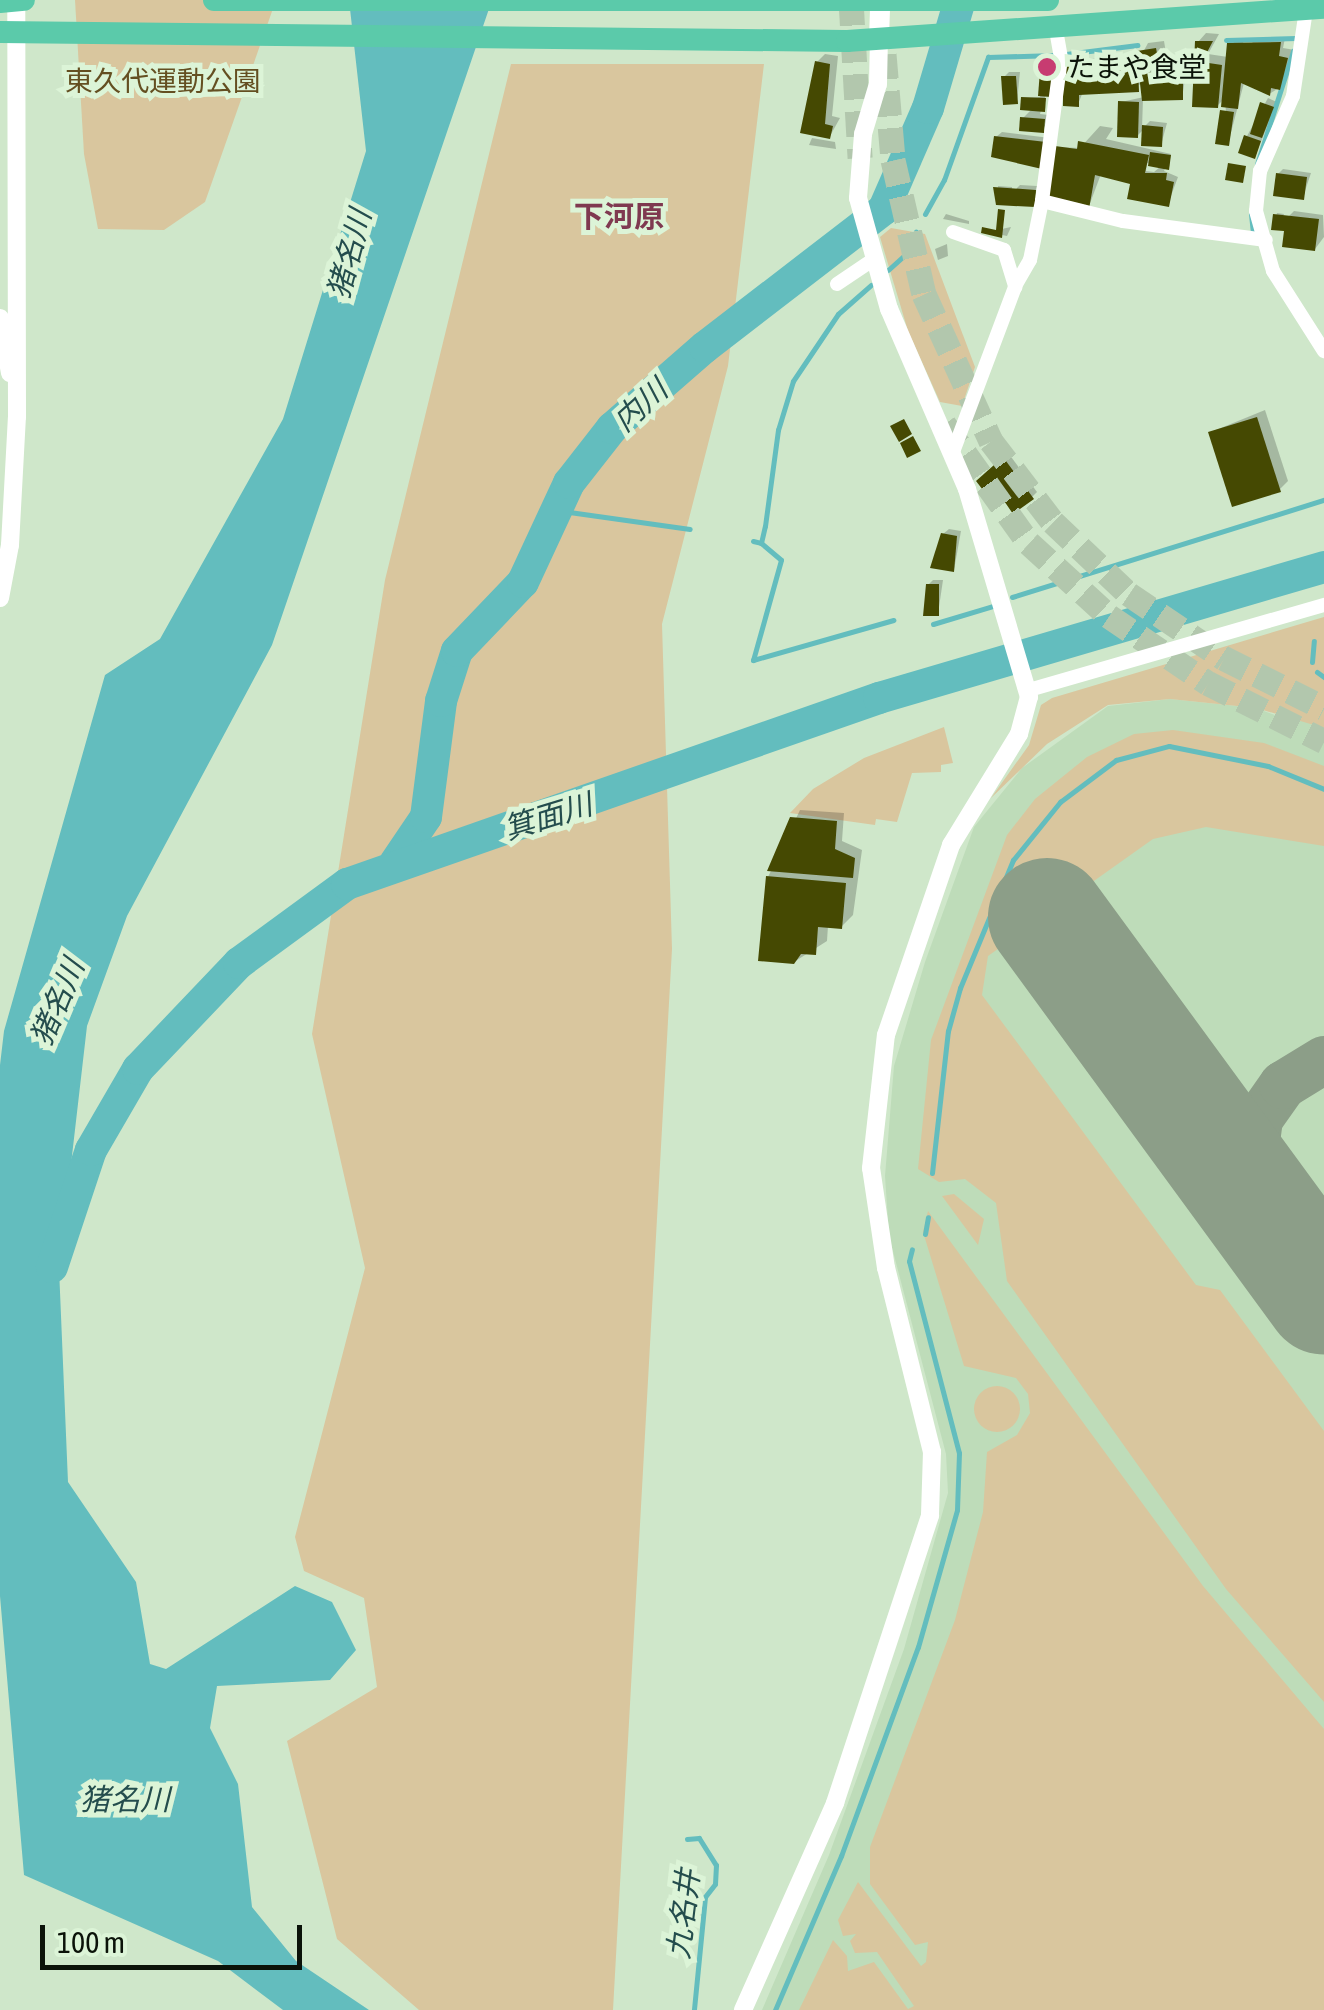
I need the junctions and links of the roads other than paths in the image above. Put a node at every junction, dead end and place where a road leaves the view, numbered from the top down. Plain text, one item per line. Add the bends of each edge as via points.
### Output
1 (15, 0) edge
2 (24, 0) edge
3 (214, 0) edge
4 (1048, 0) edge
5 (880, 1) edge
6 (924, 1) edge
7 (0, 2) edge
8 (980, 2) edge
9 (1315, 9) edge
10 (1056, 28) junction
11 (14, 33) edge
12 (916, 35) junction
13 (879, 38) junction
14 (1042, 201) junction
15 (952, 232) dead end
16 (1266, 240) junction
17 (873, 254) junction
18 (837, 284) dead end
19 (1014, 287) junction
20 (0, 318) edge
21 (1324, 351) edge
22 (18, 418) junction
23 (954, 452) junction
24 (0, 598) edge
25 (1324, 605) edge
26 (1029, 687) junction
27 (743, 2010) edge

1 - 2 highway
1 - 7 highway
1 - 11 street
3 - 5 highway
4 - 8 highway
5 - 6 highway
5 - 13 main road
6 - 8 highway
6 - 12 street
9 - 10 highway
9 - 16 street via 1293,96 1260,171 1256,210
10 - 12 highway
10 - 14 street via 1061,58
11 - 13 highway
11 - 22 street
12 - 13 highway
13 - 17 street via 878,84 857,190
14 - 16 street via 1124,221
14 - 19 street via 1030,260
15 - 19 street via 1004,250
16 - 21 street via 1273,270
17 - 18 street
17 - 23 street via 900,336
19 - 23 street
20 - 22 street
22 - 24 street
23 - 26 street
25 - 26 street
26 - 27 street via 1019,734 951,844 886,1036 871,1168 886,1268 932,1452 930,1515 835,1804

